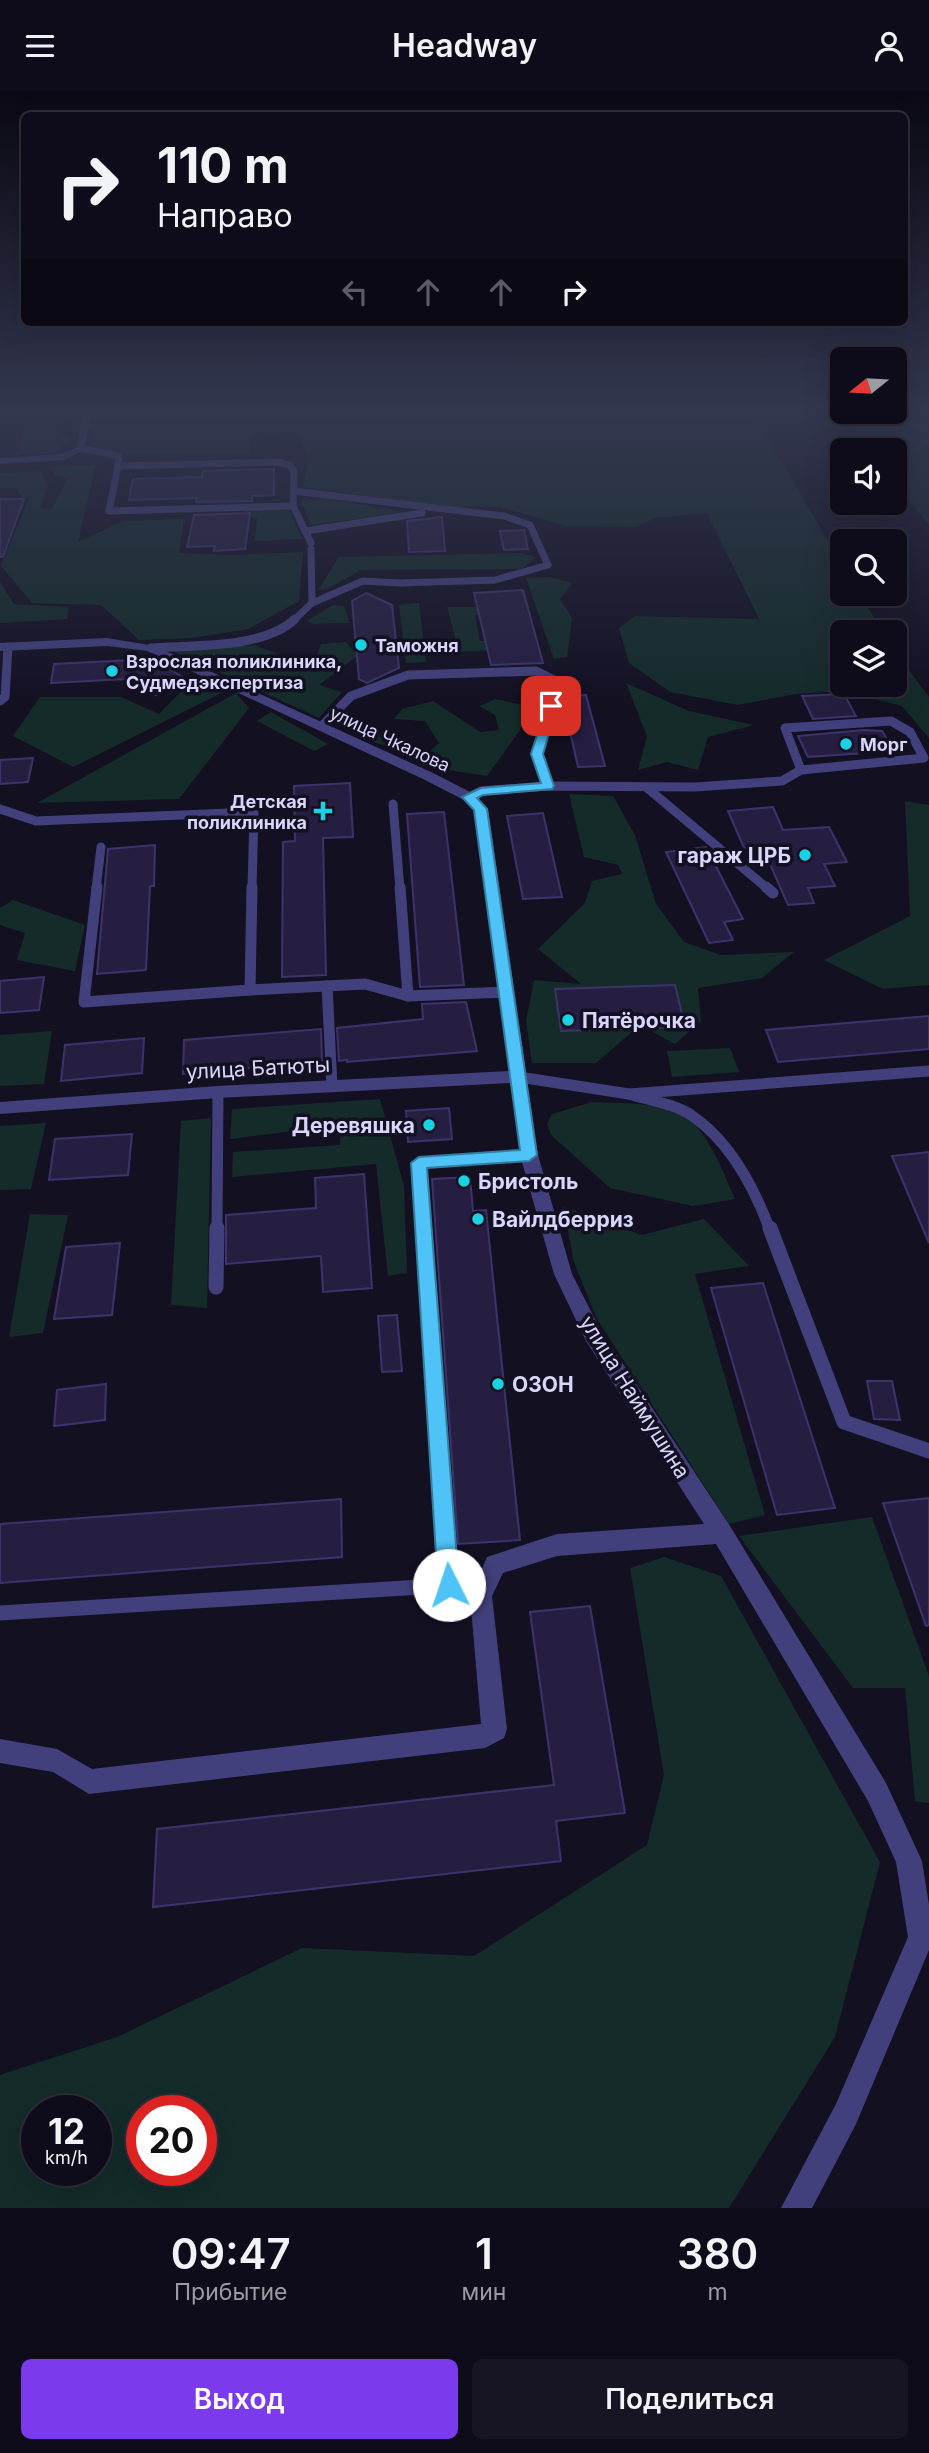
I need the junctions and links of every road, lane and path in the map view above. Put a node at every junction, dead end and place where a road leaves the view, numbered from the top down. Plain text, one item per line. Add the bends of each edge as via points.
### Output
1 (110, 508) edge
2 (227, 508) edge
3 (294, 508) edge
4 (420, 508) edge
5 (437, 510) junction
6 (305, 531) junction
7 (312, 603) junction
8 (4, 647) edge
9 (152, 648) junction
10 (0, 701) edge
11 (322, 726) junction
12 (801, 769) junction
13 (548, 786) junction
14 (646, 787) junction
15 (468, 797) junction
16 (393, 804) dead end
17 (0, 809) edge
18 (481, 809) joint
19 (101, 848) dead end
20 (773, 893) dead end
21 (327, 986) junction
22 (250, 990) junction
23 (506, 992) junction
24 (408, 996) junction
25 (929, 1072) edge
26 (519, 1077) junction
27 (332, 1086) junction
28 (218, 1092) junction
29 (629, 1094) junction
30 (0, 1108) edge
31 (529, 1155) junction
32 (216, 1287) dead end
33 (929, 1451) edge
34 (722, 1533) junction
35 (487, 1583) junction
36 (449, 1585) junction
37 (0, 1613) edge
38 (0, 1751) edge
39 (926, 1939) edge
40 (796, 2208) edge

1 - 2 lane
3 - 6 lane
4 - 5 lane
5 - 6 lane
5 - 7 lane via 504,516 530,525 548,565 495,580 363,581
6 - 7 lane via 311,546
7 - 9 lane via 289,625 249,641
8 - 9 street, улица Чкалова via 107,642
8 - 10 lane via 5,697
9 - 11 street, улица Чкалова
11 - 13 lane via 351,696 408,675 536,671 558,682 537,754
11 - 15 street, улица Чкалова
12 - 12 lane via 910,760 924,758 910,732 891,721 785,728
12 - 14 lane via 782,781
13 - 14 lane
13 - 15 lane
14 - 20 lane
15 - 18 street, улица Чкалова
16 - 24 lane
17 - 22 lane via 36,821 254,812
18 - 23 street, улица Наймушина
19 - 22 lane via 84,1002
21 - 22 lane
21 - 24 lane via 365,984
21 - 27 lane
23 - 24 lane
23 - 26 street, улица Наймушина
25 - 29 lane
26 - 27 street, улица Батюты
26 - 29 lane
26 - 31 street, улица Наймушина
27 - 28 street, улица Батюты
28 - 30 street, улица Батюты
28 - 32 lane
29 - 33 lane via 690,1114 733,1155 759,1200 844,1422
31 - 34 street, улица Наймушина via 562,1274 593,1335
31 - 36 lane via 419,1163
34 - 35 street via 556,1545 495,1565
34 - 39 street, улица Наймушина via 877,1792 909,1861
35 - 36 lane
35 - 38 street via 481,1596 495,1729 485,1736 89,1782 57,1761
36 - 37 lane
39 - 40 street via 846,2114

